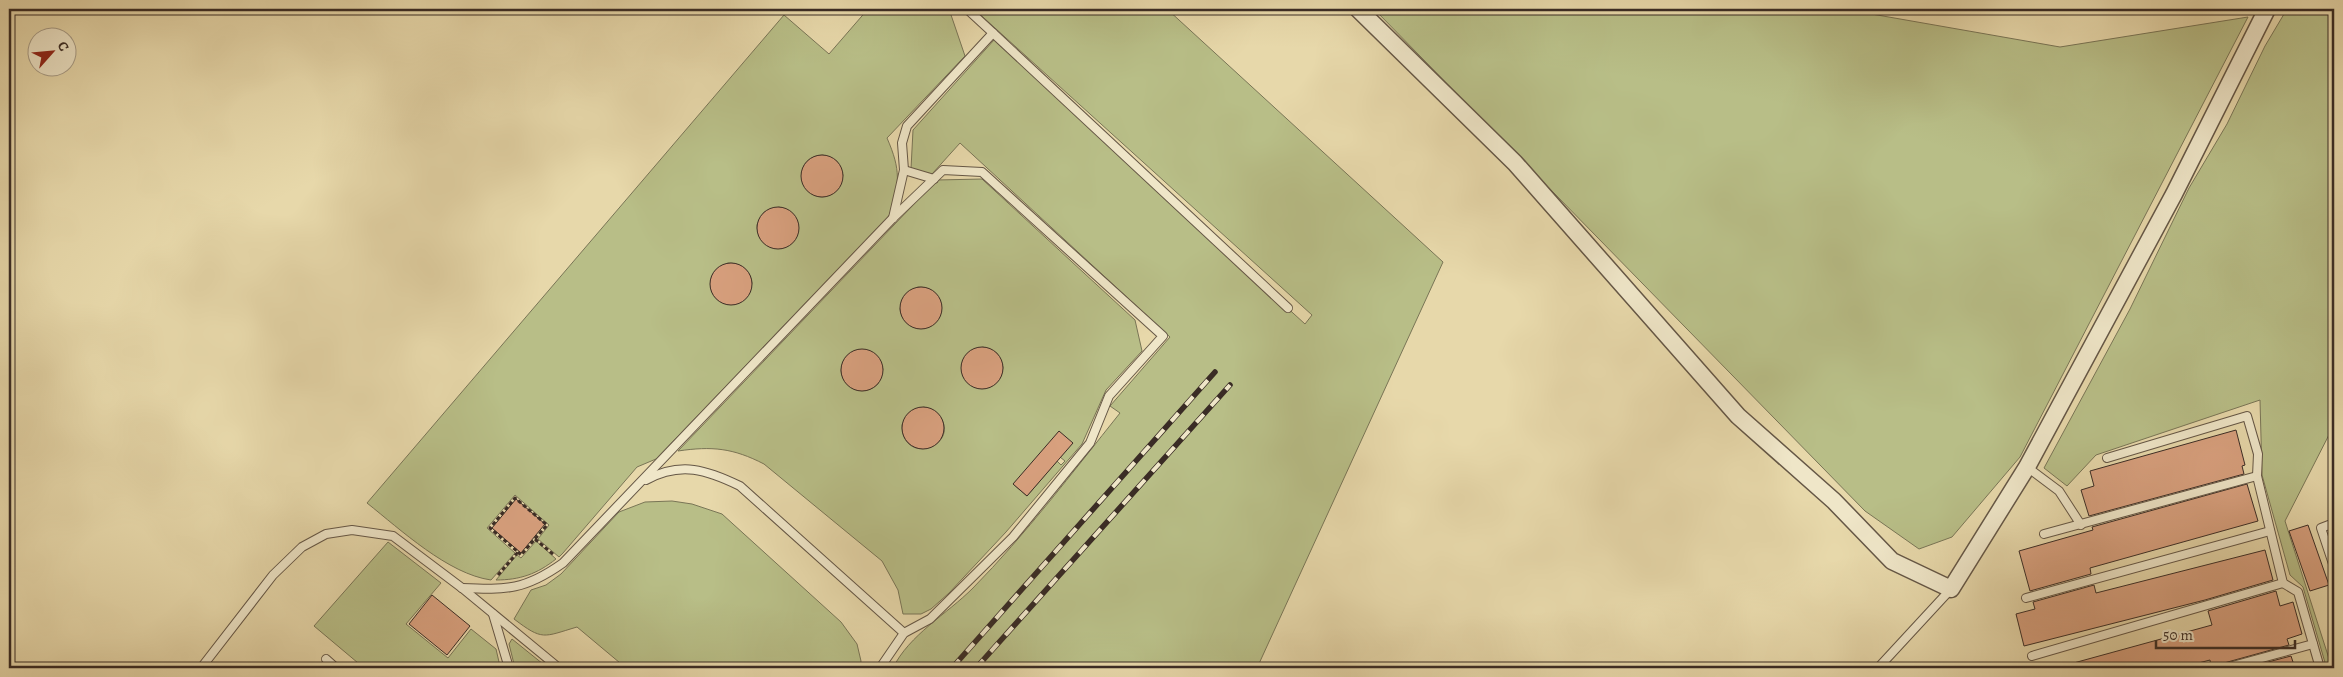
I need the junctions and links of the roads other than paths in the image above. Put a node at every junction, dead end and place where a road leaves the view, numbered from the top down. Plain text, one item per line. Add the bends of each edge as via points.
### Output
1 (967, 9) edge
2 (1358, 9) edge
3 (2267, 9) edge
4 (993, 33) junction
5 (904, 170) junction
6 (934, 179) junction
7 (893, 218) junction
8 (1288, 308) dead end
9 (2107, 458) dead end
10 (2028, 467) junction
11 (2257, 476) junction
12 (640, 483) junction
13 (2333, 521) edge
14 (2081, 525) junction
15 (2270, 530) junction
16 (2044, 534) dead end
17 (2334, 567) edge
18 (2283, 582) junction
19 (462, 588) junction
20 (1951, 589) junction
21 (2026, 598) dead end
22 (493, 614) junction
23 (904, 633) junction
24 (2313, 644) junction
25 (2032, 656) dead end
26 (326, 660) dead end
27 (508, 665) edge
28 (201, 668) edge
29 (336, 668) edge
30 (501, 668) edge
31 (559, 668) edge
32 (880, 668) edge
33 (1878, 668) edge
34 (2225, 668) edge
35 (2320, 668) edge

1 - 4 lane
2 - 20 street via 1515,163 1738,416 1834,501 1892,561
3 - 10 street via 2174,194
4 - 5 lane via 908,126 902,143
4 - 8 lane
5 - 6 lane
5 - 7 lane
6 - 7 lane
6 - 23 lane via 943,170 982,172 1162,336 1108,396 1090,443 1013,537 930,619
7 - 12 lane
9 - 11 lane via 2246,416 2258,454
10 - 14 lane via 2059,491
10 - 20 street
11 - 14 lane
11 - 15 lane
12 - 19 lane via 562,563 531,583 500,589
12 - 23 lane via 662,471 690,468 716,474 740,486
13 - 17 lane via 2321,528
14 - 16 lane
15 - 18 lane
15 - 21 lane
18 - 24 lane via 2298,592
18 - 25 lane
19 - 22 lane
19 - 28 lane via 392,535 352,530 326,534 302,547 273,575
20 - 33 lane
22 - 27 lane
22 - 31 lane
23 - 32 lane
24 - 34 lane
24 - 35 lane
26 - 29 lane
27 - 30 lane

